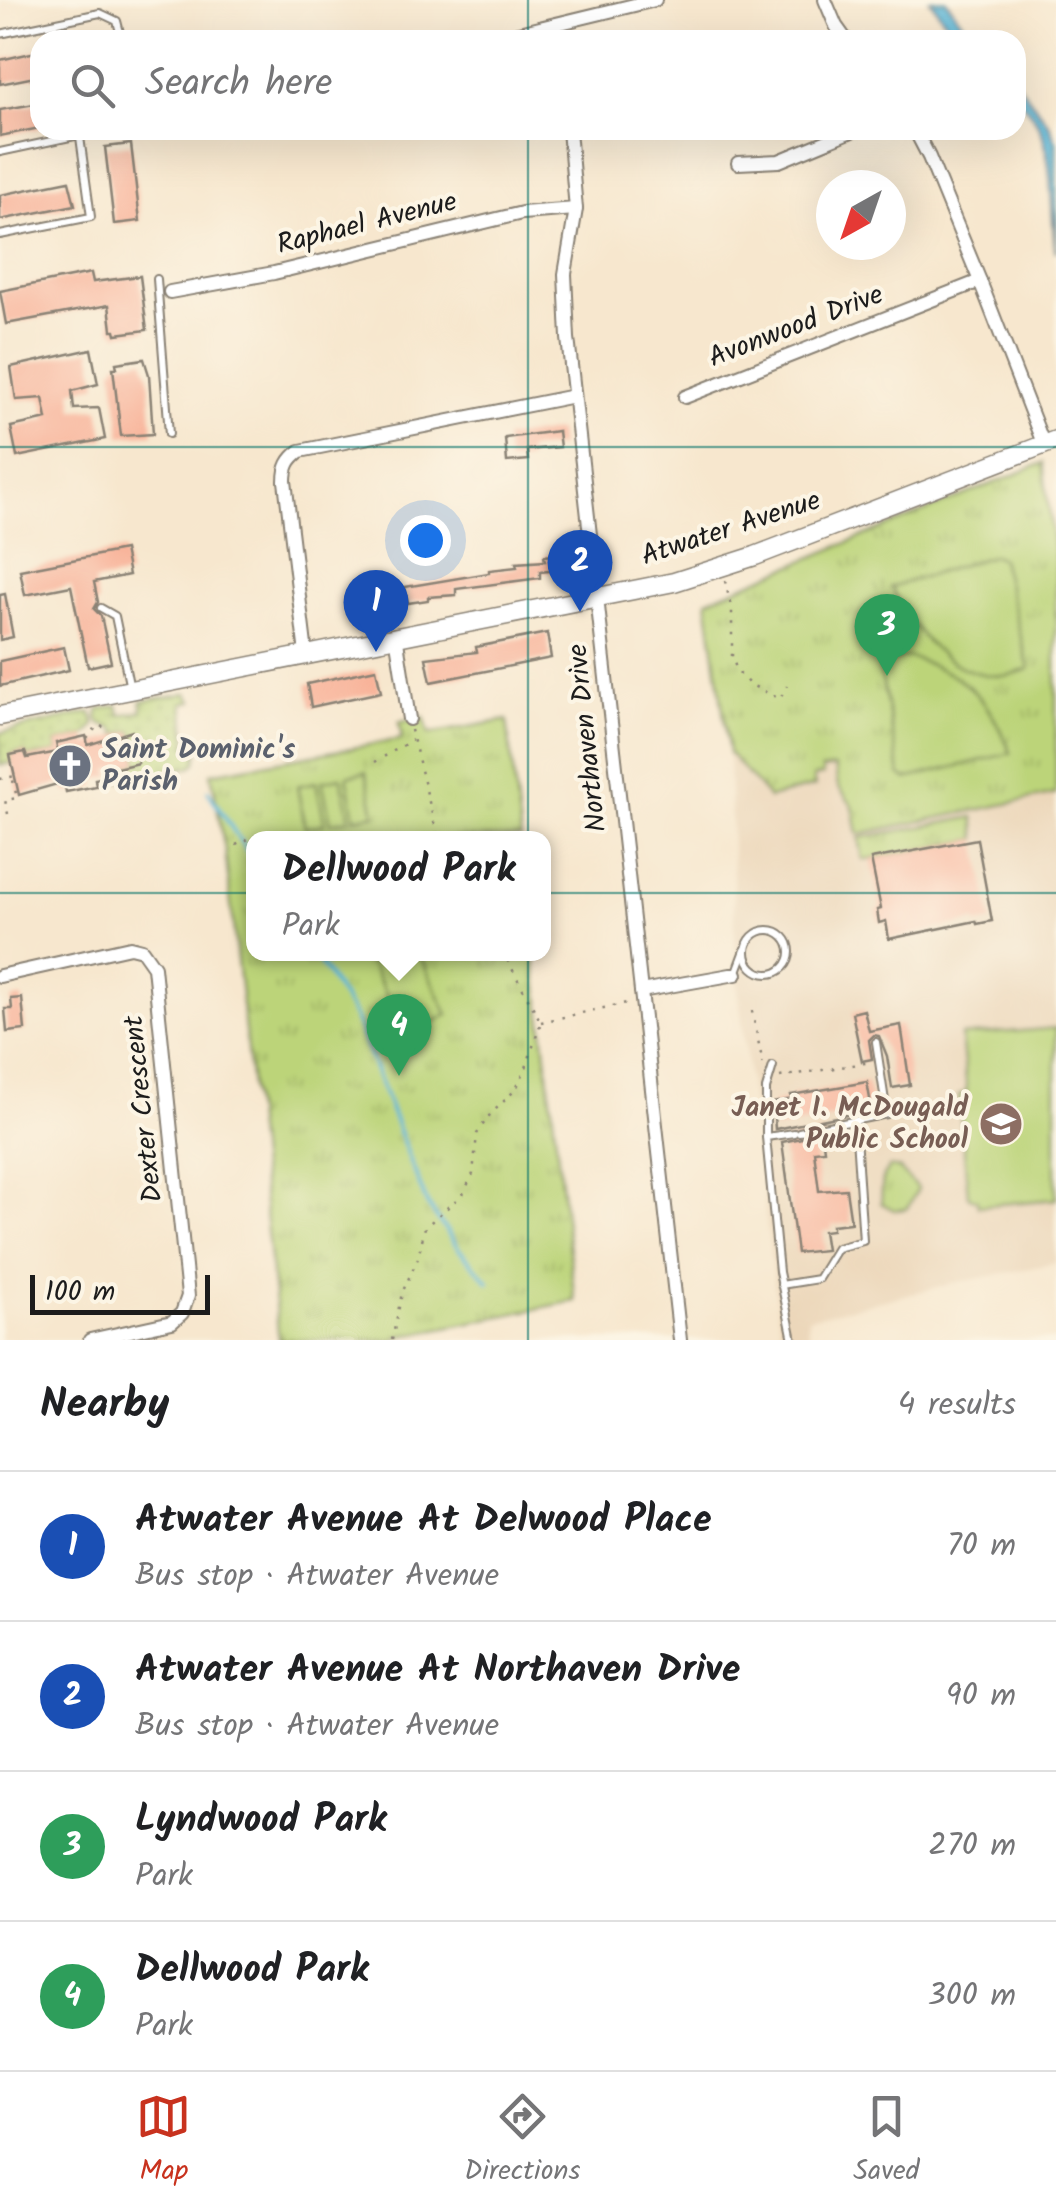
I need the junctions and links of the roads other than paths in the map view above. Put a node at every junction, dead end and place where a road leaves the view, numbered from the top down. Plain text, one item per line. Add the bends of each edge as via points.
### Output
1 (655, 0) edge
2 (826, 0) edge
3 (557, 22) junction
4 (119, 30) edge
5 (527, 30) edge
6 (558, 30) edge
7 (839, 30) edge
8 (0, 34) edge
9 (64, 140) edge
10 (80, 140) edge
11 (571, 140) edge
12 (830, 140) edge
13 (920, 140) edge
14 (0, 152) edge
15 (738, 163) dead end
16 (576, 209) junction
17 (0, 235) edge
18 (157, 279) dead end
19 (980, 281) junction
20 (170, 292) dead end
21 (574, 396) junction
22 (686, 397) dead end
23 (169, 434) dead end
24 (1049, 442) edge
25 (599, 597) junction
26 (101, 608) dead end
27 (396, 635) junction
28 (306, 654) junction
29 (130, 690) junction
30 (0, 716) edge
31 (409, 719) road end
32 (747, 944) junction
33 (757, 971) junction
34 (736, 974) junction
35 (0, 976) edge
36 (642, 995) junction
37 (876, 1042) dead end
38 (772, 1070) road end
39 (854, 1121) junction
40 (766, 1137) junction
41 (781, 1285) junction
42 (90, 1340) edge
43 (680, 1340) edge
44 (793, 1340) edge

1 - 3 street
2 - 7 street
3 - 5 street
3 - 6 street
4 - 8 lane via 117,21 100,14
9 - 14 lane
10 - 17 lane via 91,216
11 - 16 street, Northaven Drive
12 - 15 street via 779,161
13 - 19 street
16 - 20 street, Raphael Avenue via 510,215
16 - 21 street, Northaven Drive via 564,297
18 - 23 lane
19 - 22 street, Avonwood Drive
19 - 24 street
21 - 25 street, Northaven Drive
21 - 28 street via 292,456 286,480
24 - 25 street, Atwater Avenue via 722,567
25 - 27 street, Atwater Avenue
25 - 36 street, Northaven Drive
26 - 29 lane via 116,616
27 - 28 street, Atwater Avenue
27 - 31 street
28 - 29 street, Atwater Avenue
29 - 30 street, Atwater Avenue
32 - 33 lane via 747,960
32 - 33 lane via 766,930 786,940 789,955 782,968
32 - 34 lane
33 - 34 lane
34 - 36 street
35 - 42 street, Dexter Crescent via 130,947 148,955 154,968 188,1296 172,1322
36 - 43 street, Northaven Drive
37 - 39 lane via 887,1114
38 - 40 lane
39 - 40 lane
39 - 41 lane via 863,1241 836,1248 818,1279
40 - 41 lane
41 - 44 lane

